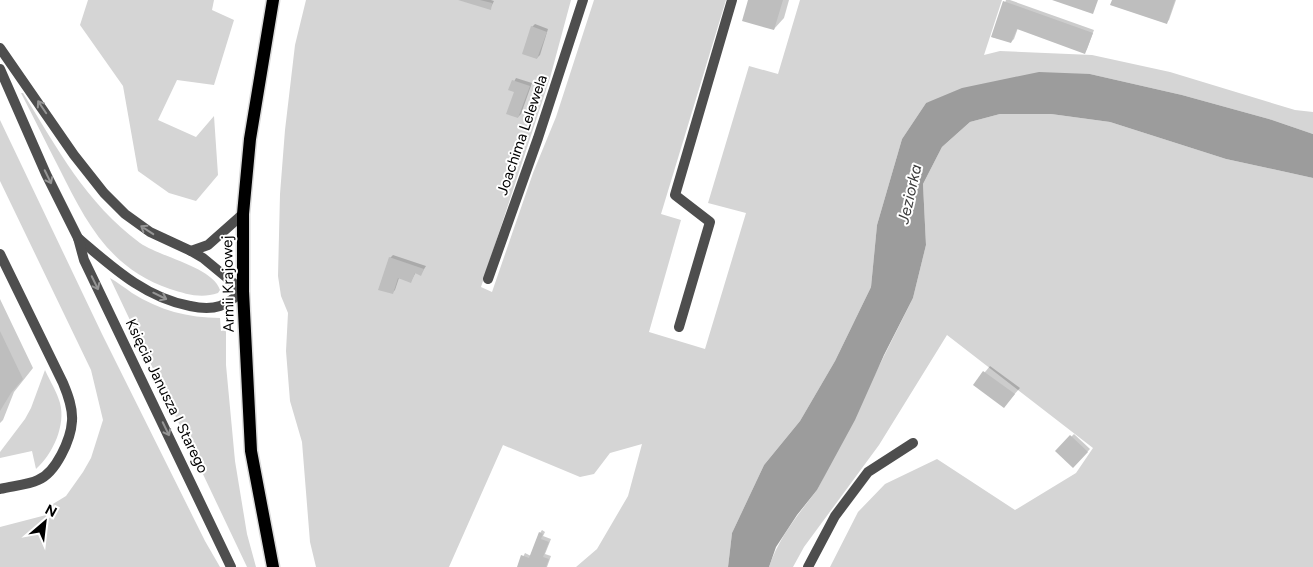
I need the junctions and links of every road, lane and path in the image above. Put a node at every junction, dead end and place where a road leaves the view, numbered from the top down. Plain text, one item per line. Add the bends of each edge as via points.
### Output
1 (273, 0) edge
2 (583, 0) edge
3 (732, 0) edge
4 (0, 48) edge
5 (0, 69) edge
6 (243, 214) junction
7 (78, 238) junction
8 (191, 251) junction
9 (0, 254) edge
10 (488, 280) dead end
11 (243, 291) junction
12 (679, 327) dead end
13 (913, 443) dead end
14 (0, 489) edge
15 (232, 567) edge
16 (273, 567) edge
17 (808, 567) edge

1 - 6 main road, Armii Krajowej via 250,139
2 - 10 street, Joachima Lelewela
3 - 12 street via 675,195 710,222
8 -> 4 street via 150,232 104,193
5 -> 7 street, Księcia Janusza I Starego
6 - 8 street via 208,246
6 - 11 main road, Armii Krajowej
7 -> 11 street, Księcia Janusza I Starego via 138,285 173,302 213,307 229,302
7 -> 15 street, Księcia Janusza I Starego via 84,260
8 - 11 street
9 - 14 street via 63,383 72,411 62,455 54,466 39,480
11 - 16 main road, Armii Krajowej via 251,451
13 - 17 street via 868,472 835,516

